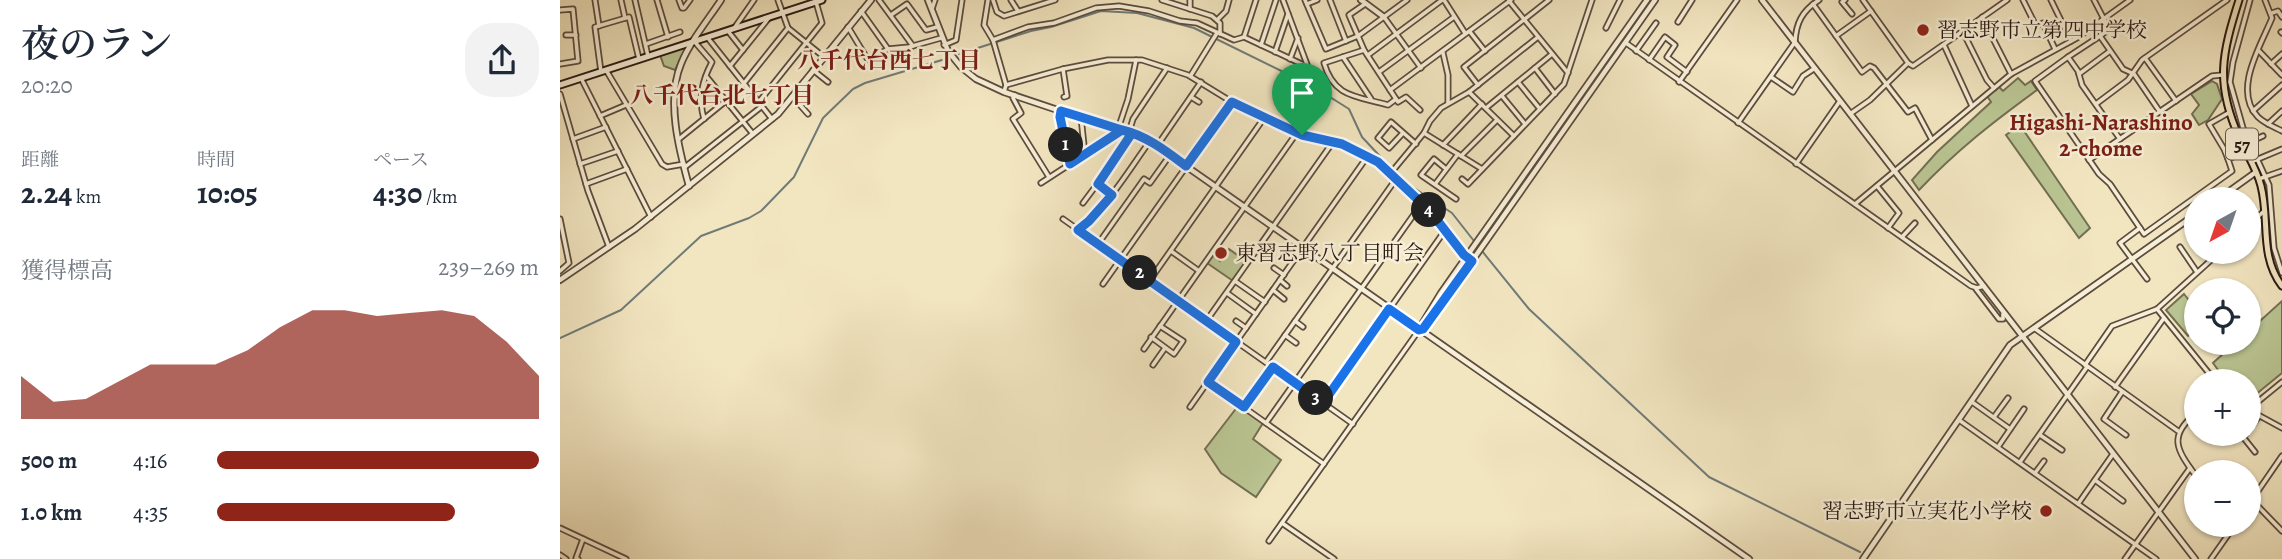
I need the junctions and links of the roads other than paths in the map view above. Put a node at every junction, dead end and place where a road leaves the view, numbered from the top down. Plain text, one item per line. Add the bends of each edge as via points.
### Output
1 (595, 0) edge
2 (621, 0) edge
3 (635, 0) edge
4 (657, 0) edge
5 (679, 0) edge
6 (690, 0) edge
7 (722, 0) edge
8 (754, 0) edge
9 (778, 0) edge
10 (871, 0) edge
11 (879, 0) edge
12 (928, 0) edge
13 (935, 0) edge
14 (962, 0) edge
15 (991, 0) edge
16 (1011, 0) edge
17 (1055, 0) edge
18 (1191, 0) edge
19 (1229, 0) edge
20 (1256, 0) edge
21 (1276, 0) edge
22 (1283, 0) edge
23 (1317, 0) edge
24 (1330, 0) edge
25 (1407, 0) edge
26 (1443, 0) edge
27 (1509, 0) edge
28 (1549, 0) edge
29 (1592, 0) edge
30 (1619, 0) edge
31 (1647, 0) edge
32 (1655, 0) edge
33 (1692, 0) edge
34 (1737, 0) edge
35 (1762, 0) edge
36 (1819, 0) edge
37 (1845, 0) edge
38 (1863, 0) edge
39 (2007, 0) edge
40 (2023, 0) edge
41 (2051, 0) edge
42 (2094, 0) edge
43 (2227, 0) edge
44 (2238, 0) edge
45 (2250, 0) edge
46 (2265, 0) edge
47 (819, 1) edge
48 (1165, 1) edge
49 (2127, 1) edge
50 (807, 2) edge
51 (1306, 2) edge
52 (1363, 2) edge
53 (1813, 4) junction
54 (1190, 9) junction
55 (560, 10) edge
56 (861, 11) junction
57 (932, 11) junction
58 (1018, 11) junction
59 (1871, 11) junction
60 (783, 13) junction
61 (1289, 13) junction
62 (2272, 13) junction
63 (1852, 14) dead end
64 (891, 15) junction
65 (769, 17) junction
66 (1384, 17) junction
67 (1454, 17) junction
68 (1982, 17) junction
69 (2282, 17) edge
70 (625, 18) junction
71 (1218, 19) junction
72 (2104, 19) junction
73 (1524, 20) junction
74 (1678, 22) dead end
75 (1656, 23) dead end
76 (599, 26) junction
77 (848, 27) junction
78 (937, 27) junction
79 (788, 28) junction
80 (1606, 28) dead end
81 (731, 30) junction
82 (1962, 31) junction
83 (680, 32) dead end
84 (1468, 33) junction
85 (566, 34) dead end
86 (576, 34) junction
87 (1396, 34) junction
88 (1217, 36) junction
89 (1298, 36) junction
90 (1358, 36) junction
91 (1836, 36) junction
92 (2100, 36) junction
93 (668, 37) junction
94 (707, 37) junction
95 (1244, 37) junction
96 (1538, 37) junction
97 (941, 38) junction
98 (1620, 39) junction
99 (694, 41) junction
100 (1346, 41) junction
101 (2071, 41) junction
102 (806, 42) junction
103 (994, 43) junction
104 (1625, 43) junction
105 (1795, 43) junction
106 (646, 44) junction
107 (1944, 44) junction
108 (944, 45) junction
109 (1261, 45) junction
110 (913, 46) junction
111 (888, 49) junction
112 (2055, 49) junction
113 (743, 50) junction
114 (1364, 50) junction
115 (1408, 50) junction
116 (1485, 51) junction
117 (1636, 51) junction
118 (2110, 51) junction
119 (2259, 51) junction
120 (1275, 52) junction
121 (1443, 52) junction
122 (1552, 54) junction
123 (2282, 54) edge
124 (1368, 55) junction
125 (648, 56) junction
126 (824, 57) junction
127 (1343, 57) junction
128 (2068, 57) junction
129 (2145, 58) junction
130 (639, 59) junction
131 (1290, 59) junction
132 (1136, 60) junction
133 (1649, 60) junction
134 (1908, 63) junction
135 (560, 64) edge
136 (2271, 64) junction
137 (730, 66) junction
138 (1167, 68) junction
139 (1421, 68) junction
140 (1535, 68) junction
141 (1815, 68) junction
142 (1063, 69) junction
143 (813, 70) junction
144 (603, 71) junction
145 (1379, 72) junction
146 (1687, 72) junction
147 (1568, 73) junction
148 (2079, 74) junction
149 (2134, 74) junction
150 (706, 75) junction
151 (2011, 75) junction
152 (2222, 75) junction
153 (2282, 75) edge
154 (1191, 76) junction
155 (1771, 76) junction
156 (581, 78) junction
157 (828, 82) dead end
158 (1201, 82) junction
159 (1518, 82) junction
160 (1679, 82) junction
161 (744, 84) junction
162 (560, 85) edge
163 (1006, 85) junction
164 (1478, 85) junction
165 (1886, 85) junction
166 (2282, 85) edge
167 (1994, 88) junction
168 (1391, 90) junction
169 (1004, 92) junction
170 (1469, 92) junction
171 (560, 94) edge
172 (1555, 94) junction
173 (1015, 95) junction
174 (1502, 95) junction
175 (792, 96) junction
176 (1064, 97) dead end
177 (1191, 97) junction
178 (1396, 99) junction
179 (1372, 100) junction
180 (727, 101) junction
181 (1840, 101) junction
182 (2176, 101) junction
183 (1232, 102) junction
184 (1199, 103) dead end
185 (1448, 103) junction
186 (2096, 104) junction
187 (626, 105) junction
188 (760, 105) junction
189 (1484, 106) junction
190 (1972, 106) junction
191 (1540, 109) junction
192 (1420, 110) dead end
193 (1061, 111) junction
194 (2230, 111) junction
195 (2253, 111) junction
196 (2282, 111) edge
197 (2160, 112) junction
198 (808, 114) dead end
199 (1850, 114) junction
200 (600, 116) junction
201 (1081, 117) junction
202 (1264, 118) junction
203 (704, 119) junction
204 (772, 119) junction
205 (1497, 119) junction
206 (743, 121) junction
207 (1738, 123) junction
208 (1525, 124) junction
209 (2268, 124) junction
210 (606, 127) junction
211 (1120, 130) junction
212 (2282, 131) edge
213 (1131, 132) junction
214 (1403, 132) junction
215 (1424, 133) junction
216 (753, 134) junction
217 (1296, 134) junction
218 (1514, 136) junction
219 (2263, 136) dead end
220 (1064, 137) junction
221 (573, 139) junction
222 (679, 139) junction
223 (2120, 139) junction
224 (1932, 140) junction
225 (1150, 141) junction
226 (1333, 142) junction
227 (1416, 144) junction
228 (2246, 144) junction
229 (1052, 145) dead end
230 (1443, 145) junction
231 (1157, 146) junction
232 (2282, 149) edge
233 (618, 151) junction
234 (2246, 152) junction
235 (1085, 155) junction
236 (1170, 155) junction
237 (1460, 155) junction
238 (1367, 157) junction
239 (2228, 159) junction
240 (2258, 159) junction
241 (2089, 160) junction
242 (2251, 162) junction
243 (580, 164) junction
244 (1070, 164) junction
245 (1796, 164) junction
246 (685, 165) junction
247 (1186, 166) junction
248 (627, 169) junction
249 (1446, 169) junction
250 (1482, 169) junction
251 (1895, 171) junction
252 (2282, 171) edge
253 (1392, 172) junction
254 (2256, 172) junction
255 (2266, 176) junction
256 (1049, 177) junction
257 (1396, 179) junction
258 (1462, 179) dead end
259 (2259, 179) junction
260 (1041, 183) dead end
261 (586, 184) junction
262 (1098, 184) junction
263 (1435, 184) junction
264 (689, 186) junction
265 (1877, 186) junction
266 (1216, 187) junction
267 (2235, 187) edge
268 (1112, 195) junction
269 (1456, 200) dead end
270 (1083, 203) dead end
271 (1422, 203) junction
272 (1855, 205) junction
273 (1245, 207) junction
274 (2263, 212) joint
275 (651, 217) junction
276 (560, 219) edge
277 (1063, 219) dead end
278 (1915, 223) dead end
279 (2184, 223) edge
280 (1273, 228) junction
281 (1888, 228) junction
282 (2140, 228) junction
283 (1446, 229) junction
284 (1078, 230) junction
285 (2282, 233) edge
286 (2273, 234) junction
287 (1902, 237) junction
288 (1098, 244) junction
289 (609, 247) junction
290 (2180, 247) dead end
291 (1302, 248) junction
292 (1171, 251) junction
293 (1466, 257) junction
294 (1121, 260) junction
295 (2132, 260) junction
296 (1472, 261) junction
297 (2206, 264) edge
298 (1274, 268) dead end
299 (1332, 269) junction
300 (560, 271) edge
301 (1199, 271) junction
302 (2281, 271) edge
303 (2197, 272) junction
304 (1284, 275) junction
305 (2147, 279) dead end
306 (560, 280) edge
307 (1150, 280) junction
308 (1235, 281) junction
309 (1280, 281) junction
310 (1103, 284) dead end
311 (1287, 286) dead end
312 (1983, 286) junction
313 (2282, 286) edge
314 (1974, 287) junction
315 (1360, 289) junction
316 (1273, 290) junction
317 (1227, 293) junction
318 (1284, 299) dead end
319 (1178, 301) junction
320 (1265, 302) junction
321 (1389, 309) junction
322 (2157, 309) junction
323 (2003, 311) junction
324 (1256, 314) junction
325 (2164, 318) junction
326 (1207, 321) junction
327 (1237, 321) dead end
328 (1295, 321) junction
329 (1160, 326) junction
330 (1303, 327) dead end
331 (1246, 328) junction
332 (2034, 328) junction
333 (1419, 330) junction
334 (1285, 335) junction
335 (2022, 336) junction
336 (1151, 337) junction
337 (1236, 342) junction
338 (1296, 343) dead end
339 (1165, 348) junction
340 (1143, 349) dead end
341 (1266, 362) junction
342 (1153, 366) dead end
343 (2086, 366) junction
344 (1273, 367) junction
345 (2205, 369) edge
346 (1208, 382) junction
347 (2282, 382) edge
348 (1294, 383) junction
349 (2115, 387) junction
350 (2122, 392) junction
351 (2068, 394) junction
352 (2008, 398) dead end
353 (2261, 399) edge
354 (1972, 402) junction
355 (1323, 403) junction
356 (1190, 407) dead end
357 (1244, 407) junction
358 (2024, 409) dead end
359 (2261, 417) edge
360 (1994, 418) junction
361 (1959, 420) junction
362 (1266, 423) junction
363 (2184, 423) edge
364 (1353, 424) junction
365 (2282, 428) edge
366 (2010, 429) junction
367 (2178, 431) junction
368 (2039, 435) junction
369 (2126, 435) dead end
370 (2250, 446) edge
371 (1998, 447) junction
372 (2062, 450) dead end
373 (2255, 452) dead end
374 (2113, 454) junction
375 (2282, 456) edge
376 (2185, 460) edge
377 (2044, 461) dead end
378 (2020, 463) junction
379 (1324, 464) junction
380 (2035, 473) junction
381 (2184, 477) edge
382 (2095, 480) junction
383 (2261, 485) edge
384 (2123, 500) dead end
385 (2078, 504) junction
386 (2261, 511) edge
387 (2159, 512) junction
388 (1282, 523) junction
389 (560, 528) edge
390 (2282, 531) edge
391 (2227, 537) edge
392 (583, 539) junction
393 (1269, 541) dead end
394 (2135, 545) junction
395 (560, 555) edge
396 (566, 559) edge
397 (578, 559) edge
398 (624, 559) edge
399 (1334, 559) edge
400 (1749, 559) edge
401 (1863, 559) edge
402 (2125, 559) edge
403 (2155, 559) edge
404 (2195, 559) edge
405 (2211, 559) edge

1 - 76 street
2 - 70 street
3 - 106 street
4 - 93 street
5 - 6 street via 684,8
7 - 99 street
8 - 81 street
9 - 60 street
10 - 56 street
11 - 64 street
12 - 57 street
13 - 57 street
14 - 108 street via 956,40
15 - 58 street via 1000,15
15 - 103 street via 984,25
16 - 58 street
17 - 58 street
18 - 54 street
19 - 71 street
20 - 95 street
21 - 109 street
22 - 61 street
23 - 51 street
24 - 100 street
25 - 66 street
26 - 67 street
26 - 87 street
27 - 73 street
27 - 84 street
28 - 73 street
29 - 147 street
30 - 80 street
31 - 98 street
32 - 104 street
33 - 74 street
34 - 146 street
35 - 105 street
36 - 53 street
37 - 63 street via 1842,2
38 - 59 street
39 - 68 street
40 - 112 street via 2036,26 2043,23
41 - 101 street
42 - 72 street
43 - 129 street
44 - 152 main road, 57
45 - 228 street via 2230,76
46 - 62 street
47 - 50 main road
47 - 102 street via 822,23
48 - 54 street
49 - 72 street
50 - 60 main road
51 - 100 street via 1325,49
52 - 66 street
52 - 90 street via 1349,15
53 - 91 street
53 - 105 street via 1800,17
54 - 71 street
55 - 86 street via 573,9
56 - 77 street
56 - 111 street
57 - 78 street
59 - 91 street
59 - 134 street
60 - 65 main road
60 - 79 street
61 - 89 street
61 - 120 street
62 - 69 street via 2278,11
62 - 119 street
64 - 78 street via 907,4 926,30
64 - 110 street
65 - 81 main road
65 - 113 street
66 - 87 street
66 - 90 street
67 - 84 street
67 - 115 street
68 - 82 street
68 - 151 street
70 - 76 street
70 - 130 street via 629,17
71 - 88 street via 1222,29
72 - 92 street via 2109,29
72 - 101 street
73 - 96 street
73 - 116 street
75 - 117 street
76 - 144 street via 595,27
77 - 111 street via 868,60
77 - 126 street
78 - 97 street
79 - 102 street
79 - 161 street
81 - 94 main road
81 - 113 street
82 - 107 street
82 - 167 street
83 - 93 street
84 - 116 street
84 - 121 street
85 - 86 street
86 - 135 street via 578,61
87 - 115 street
87 - 124 street
88 - 95 street
88 - 103 street via 1197,23 1119,6 1028,27
88 - 154 street
89 - 131 street
89 - 131 street via 1310,65
90 - 100 street
90 - 114 street
91 - 165 street via 1862,72 1874,68
92 - 118 street
92 - 128 street
93 - 106 street
94 - 99 main road
94 - 137 street
95 - 109 street
96 - 122 street
96 - 164 street
97 - 108 street
97 - 110 street
98 - 104 street
98 - 293 street
99 - 125 main road
99 - 150 street via 712,62
99 - 222 street via 676,81
101 - 112 street
102 - 126 street
102 - 188 street
103 - 163 street
104 - 117 street
104 - 296 street
105 - 141 street
105 - 155 street
106 - 125 street
107 - 134 street via 1913,66
107 - 190 street
108 - 169 street via 976,79
109 - 120 street
110 - 111 street
112 - 151 street
113 - 137 street
114 - 124 street
114 - 127 street
115 - 139 street
115 - 145 street
116 - 164 street via 1464,67
117 - 133 street
118 - 148 street
118 - 149 street via 2123,69
119 - 136 street
119 - 195 street via 2246,86
120 - 131 street
121 - 139 street
121 - 185 street
122 - 140 street
122 - 147 street
123 - 136 street
124 - 145 street
125 - 130 main road
126 - 143 street
127 - 179 street
127 - 179 street via 1324,63 1328,76 1347,95
128 - 148 street
128 - 241 street via 2035,81
129 - 149 street
129 - 182 street
130 - 144 main road
132 - 138 street
132 - 142 street
132 - 211 street
133 - 146 street via 1665,37 1675,45 1667,57
133 - 160 street
134 - 165 street
136 - 153 street
137 - 161 street
138 - 154 street
138 - 213 street via 1133,118
139 - 168 street
140 - 159 street
140 - 172 street
141 - 155 street via 1793,92
141 - 181 street
142 - 163 street
142 - 176 street via 1068,96
143 - 157 street
143 - 175 street
144 - 156 main road
144 - 187 street
145 - 168 street
146 - 160 street
147 - 172 street
148 - 186 street
149 - 186 street
149 - 197 street
150 - 180 street
150 - 203 street via 701,96
151 - 167 street
152 - 182 street via 2212,76
152 - 194 main road, 57
154 - 158 street
155 - 207 street
156 - 162 main road
156 - 200 street
158 - 177 street
158 - 183 street
159 - 174 street
159 - 191 street
160 - 207 street
161 - 180 street
161 - 188 street
163 - 169 street
164 - 170 street
165 - 199 street
165 - 224 street via 1908,112 1915,108
166 - 195 street
167 - 190 street
168 - 178 street
169 - 173 street
170 - 185 street
170 - 189 street
171 - 221 street
172 - 191 street
173 - 193 street
173 - 256 street via 1021,113 1013,119
174 - 189 street
174 - 208 street
175 - 198 street
175 - 204 street
177 - 184 street
177 - 231 street
178 - 179 street via 1388,104
178 - 192 street via 1406,97
180 - 203 street
180 - 206 street
181 - 199 street
181 - 245 street
182 - 197 street
183 - 202 street
183 - 247 street
185 - 215 street
186 - 223 street
187 - 200 street
187 - 246 street via 662,164
188 - 204 street
188 - 206 street
189 - 205 street
189 - 230 street
190 - 224 street
191 - 208 street
193 - 201 street
193 - 220 street
194 - 228 main road, 57
194 - 239 street via 2208,124
195 - 209 street
196 - 209 street
197 - 223 street
199 - 251 street
200 - 210 street
201 - 211 street
201 - 235 street
202 - 217 street
202 - 266 street
203 - 222 street
204 - 216 street
205 - 218 street
205 - 237 street
206 - 216 street
206 - 246 street
207 - 245 street
208 - 218 street
209 - 212 street
210 - 221 street
210 - 233 street
211 - 213 street
211 - 235 street
213 - 225 street
213 - 262 street
214 - 214 street via 1391,122 1378,138 1389,148
214 - 227 street
215 - 227 street
215 - 230 street
216 - 264 street
217 - 226 street
217 - 273 street
218 - 250 street
219 - 228 street
220 - 229 street
220 - 244 street
221 - 243 street
222 - 246 street
223 - 241 street
224 - 251 street
225 - 231 street
225 - 268 street
226 - 238 street
226 - 280 street
227 - 253 street
228 - 234 main road, 57
228 - 240 street
230 - 237 street
231 - 236 street
232 - 240 street
233 - 243 street
233 - 248 street
234 - 239 street
234 - 242 main road, 57
235 - 244 street
236 - 247 street
236 - 288 street via 1150,183 1144,180
237 - 249 street
237 - 250 street
238 - 253 street
238 - 291 street
239 - 282 street via 2232,171 2144,234
240 - 242 street
240 - 255 street
241 - 282 street
242 - 254 main road, 57
243 - 261 street
244 - 256 street
245 - 272 street
246 - 264 street
247 - 266 street
247 - 294 street
248 - 261 street
248 - 275 street
249 - 263 street
249 - 263 street via 1434,159 1421,175
250 - 258 street via 1468,184
251 - 265 street
251 - 312 street
252 - 255 street
253 - 257 street
254 - 259 main road, 57
254 - 267 street
255 - 259 street
255 - 286 street
256 - 260 street
257 - 271 street
257 - 299 street
259 - 274 main road, 57
261 - 289 street
262 - 268 street
262 - 270 street
263 - 269 street
264 - 275 street
265 - 272 street
265 - 281 street via 1899,213
266 - 273 street
266 - 292 street
268 - 284 street
271 - 283 street
271 - 315 street
272 - 281 street
273 - 280 street
273 - 301 street
274 - 313 main road, 57 via 2267,255
275 - 289 street
276 - 300 street via 569,263
277 - 284 street
278 - 287 street
279 - 295 street
280 - 291 street
280 - 308 street
281 - 287 street
282 - 295 street via 2120,243
283 - 293 street
283 - 321 street
284 - 288 street
285 - 286 street
286 - 302 street
287 - 314 street
288 - 294 street
289 - 306 street
290 - 303 street
291 - 299 street
291 - 304 street
292 - 301 street
292 - 307 street
293 - 296 street
293 - 333 street
294 - 307 street
294 - 310 street
295 - 305 street
295 - 332 street
296 - 333 street
297 - 303 street
298 - 304 street
299 - 315 street
299 - 328 street
301 - 319 street
303 - 322 street
304 - 309 street
307 - 319 street
308 - 317 street
308 - 320 street
309 - 311 street
309 - 316 street
312 - 314 street
312 - 323 street
314 - 323 street via 2000,320
315 - 321 street
315 - 348 street
316 - 318 street
316 - 320 street
317 - 324 street
317 - 326 street
319 - 326 street
319 - 329 street
320 - 324 street
321 - 333 street
321 - 355 street
322 - 325 street
322 - 343 street via 2112,326
323 - 335 street
324 - 331 street
325 - 345 street
325 - 349 street
326 - 337 street
327 - 331 street
328 - 330 street
328 - 334 street
329 - 336 street
329 - 339 street via 1182,341 1174,354
331 - 337 street
332 - 335 street
332 - 343 street
333 - 364 street
333 - 400 street
334 - 338 street
334 - 341 street
335 - 351 street
335 - 354 street via 2007,349
336 - 339 street
336 - 340 street
337 - 341 street
337 - 346 street
339 - 342 street
341 - 344 street
343 - 349 street
343 - 351 street
344 - 348 street
344 - 357 street
346 - 356 street
346 - 357 street
347 - 353 street
348 - 355 street
348 - 362 street
349 - 350 street
350 - 367 street
350 - 369 street via 2104,419
351 - 368 street
351 - 374 street
352 - 360 street
354 - 360 street
354 - 361 street
355 - 364 street
357 - 362 street
358 - 366 street
359 - 365 street
360 - 366 street
361 - 371 street
361 - 401 street
362 - 379 street
363 - 367 street
364 - 379 street
366 - 371 street
367 - 376 street
368 - 372 street
368 - 378 street
370 - 373 street
371 - 378 street
374 - 382 street
374 - 387 street
375 - 383 street
377 - 380 street
378 - 380 street
379 - 388 street
380 - 385 street
381 - 387 street
382 - 384 street
382 - 385 street
385 - 394 street
386 - 390 street
387 - 394 street
387 - 404 street
388 - 393 street
388 - 399 street
389 - 392 street
391 - 405 street
392 - 397 street
392 - 398 street
394 - 402 street
394 - 403 street
395 - 396 street

